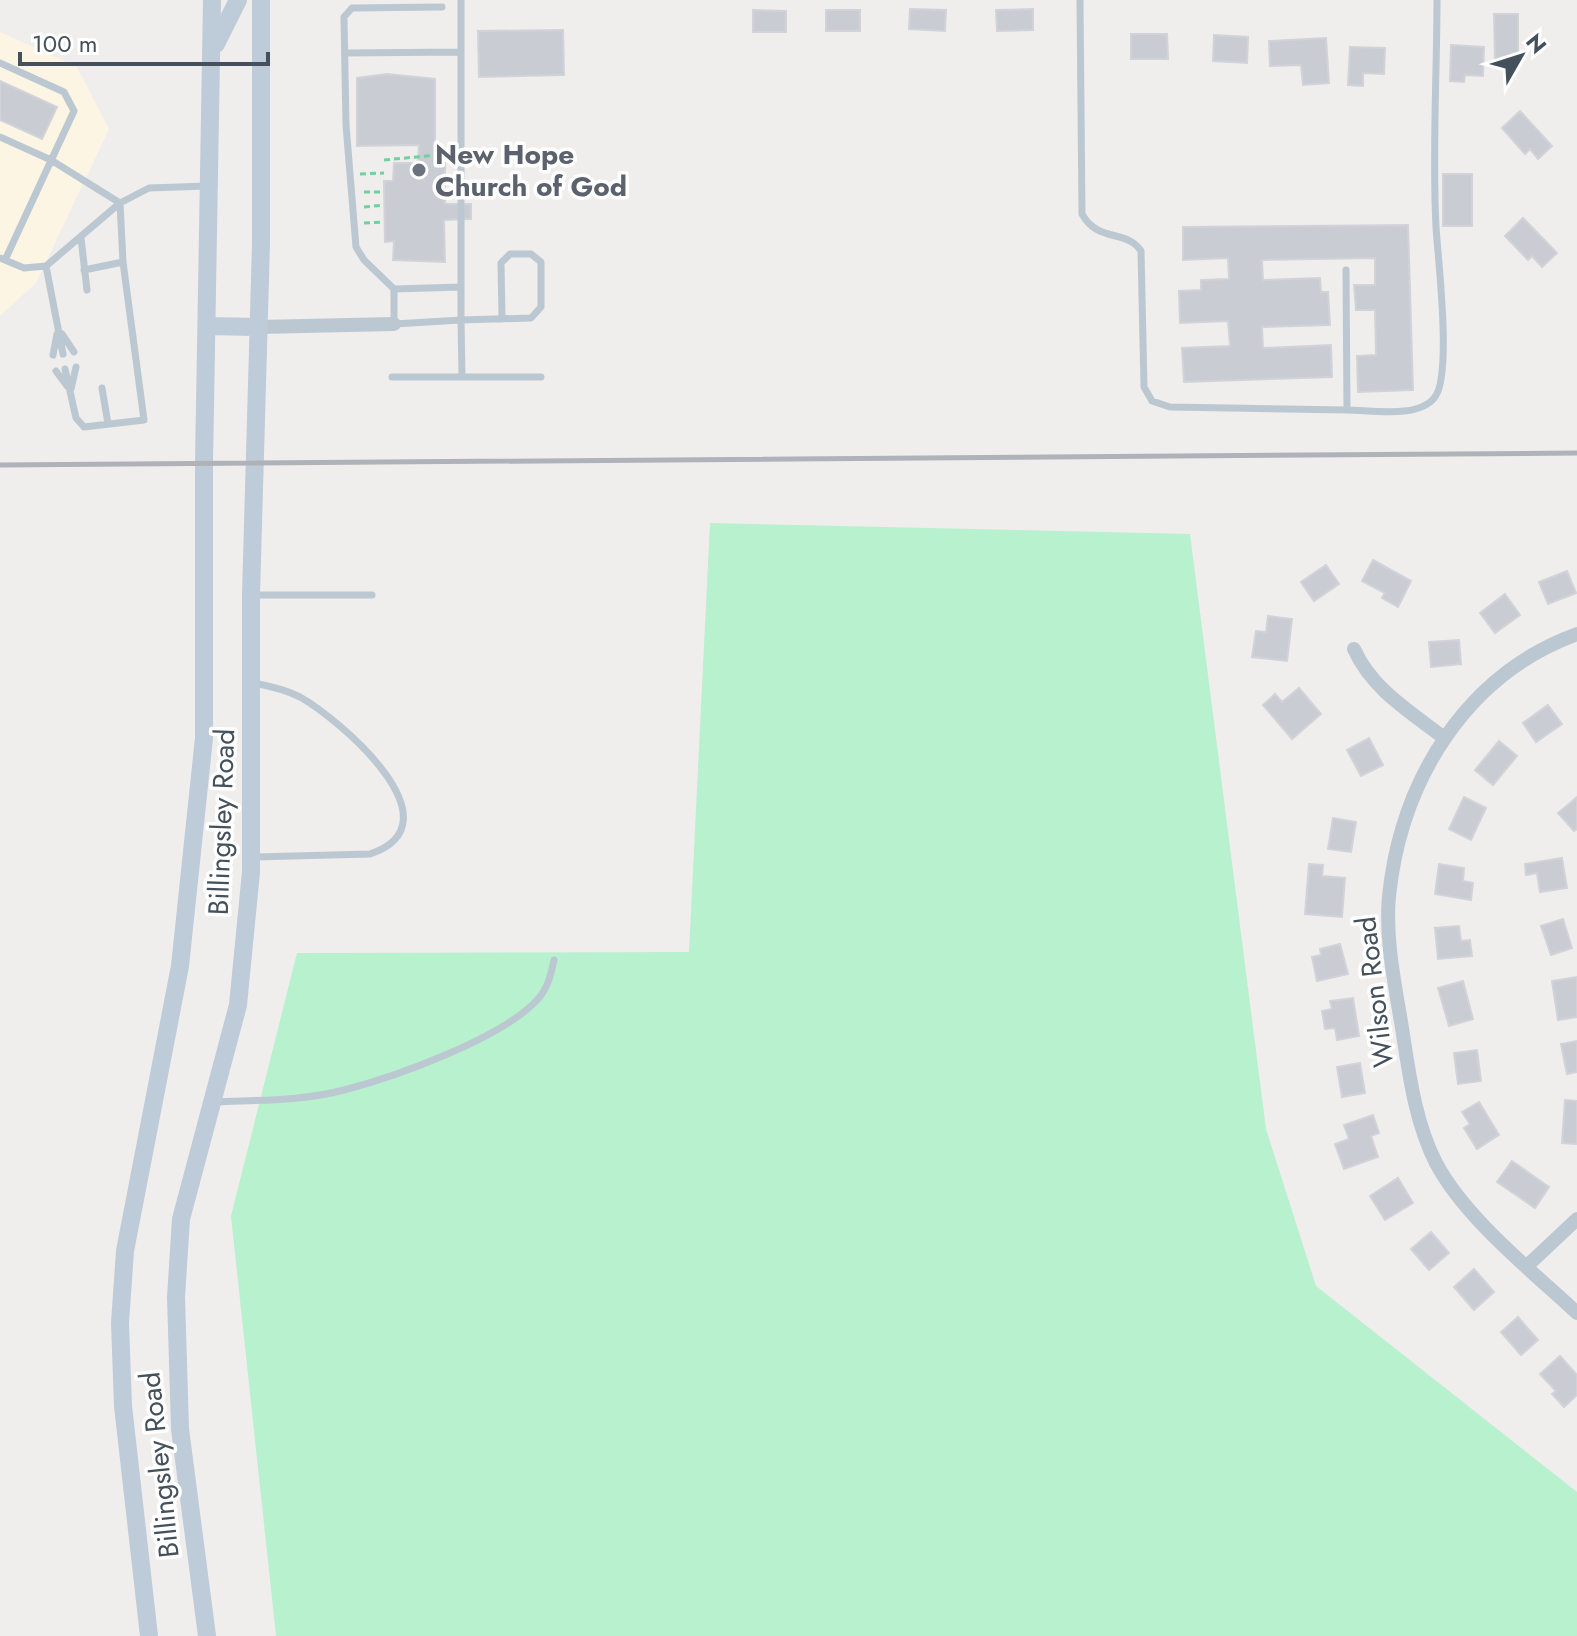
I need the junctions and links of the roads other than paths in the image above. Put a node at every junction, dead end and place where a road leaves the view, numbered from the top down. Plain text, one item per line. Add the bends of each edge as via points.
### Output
1 (212, 0) edge
2 (238, 0) edge
3 (261, 0) edge
4 (461, 0) edge
5 (1080, 0) edge
6 (1437, 0) edge
7 (442, 7) dead end
8 (460, 52) junction
9 (345, 53) junction
10 (211, 58) junction
11 (0, 63) edge
12 (0, 137) edge
13 (51, 160) junction
14 (210, 187) junction
15 (120, 203) junction
16 (81, 238) junction
17 (3, 259) edge
18 (123, 262) junction
19 (46, 266) junction
20 (84, 270) junction
21 (1346, 270) dead end
22 (461, 287) junction
23 (394, 289) junction
24 (87, 290) dead end
25 (502, 319) junction
26 (461, 320) junction
27 (394, 324) junction
28 (207, 326) junction
29 (259, 327) junction
30 (58, 328) junction
31 (74, 352) dead end
32 (63, 354) dead end
33 (53, 355) dead end
34 (76, 367) dead end
35 (65, 369) dead end
36 (56, 371) dead end
37 (392, 377) dead end
38 (462, 377) junction
39 (541, 377) dead end
40 (102, 388) dead end
41 (70, 391) junction
42 (1347, 410) junction
43 (108, 424) junction
44 (251, 595) junction
45 (372, 595) dead end
46 (1577, 634) edge
47 (1354, 649) dead end
48 (252, 682) junction
49 (1443, 737) junction
50 (251, 857) junction
51 (554, 960) dead end
52 (213, 1102) junction
53 (1577, 1219) edge
54 (1527, 1266) junction
55 (1577, 1313) edge
56 (149, 1636) edge
57 (207, 1636) edge

1 - 10 main road, Billingsley Road
2 - 10 main road
3 - 29 main road, Billingsley Road
4 - 8 lane
5 - 42 lane via 1082,214 1095,230 1136,243 1141,251 1146,395 1159,406 1170,407
6 - 42 lane via 1441,380 1435,398 1420,409
7 - 9 lane via 352,8 344,17
8 - 9 lane
8 - 22 lane
9 - 23 lane via 359,254
10 - 14 main road, Billingsley Road
11 - 13 lane via 71,100 74,111
12 - 13 lane
13 - 15 lane
13 - 17 lane
14 - 15 lane via 164,186
14 - 28 main road, Billingsley Road
15 - 16 lane
15 - 18 lane
16 - 19 lane
16 - 20 lane
17 - 19 lane via 24,268
18 - 20 lane
18 - 43 lane via 144,420
19 - 30 lane
20 - 24 lane
21 - 42 lane
22 - 23 lane
22 - 26 lane
23 - 27 lane
25 - 25 lane via 501,263 510,254 531,254 541,262 541,307 531,318
25 - 26 lane
26 - 27 lane
26 - 38 lane
27 - 29 street
28 - 29 main road
28 - 56 main road, Billingsley Road via 204,738 195,843 180,966 125,1251 120,1323 123,1406
29 - 44 main road, Billingsley Road
30 - 31 lane
30 - 32 lane
30 - 33 lane
34 - 41 lane
35 - 41 lane
36 - 41 lane
37 - 38 lane
38 - 39 lane
40 - 43 lane
41 - 43 lane via 76,418 84,427
44 - 45 lane
44 - 48 main road, Billingsley Road
46 - 49 street, Wilson Road via 1506,674
47 - 49 street via 1384,692
48 - 50 main road, Billingsley Road
48 - 50 lane via 279,687 328,716 396,786 403,807 396,838 370,854
49 - 54 street, Wilson Road via 1408,807 1391,883 1389,932 1400,1017 1422,1128 1438,1167
50 - 52 main road, Billingsley Road via 238,1005
51 - 52 lane via 549,982 521,1014 438,1056 344,1090
52 - 57 main road, Billingsley Road via 181,1219 175,1313 180,1429
53 - 54 street
54 - 55 street, Wilson Road

